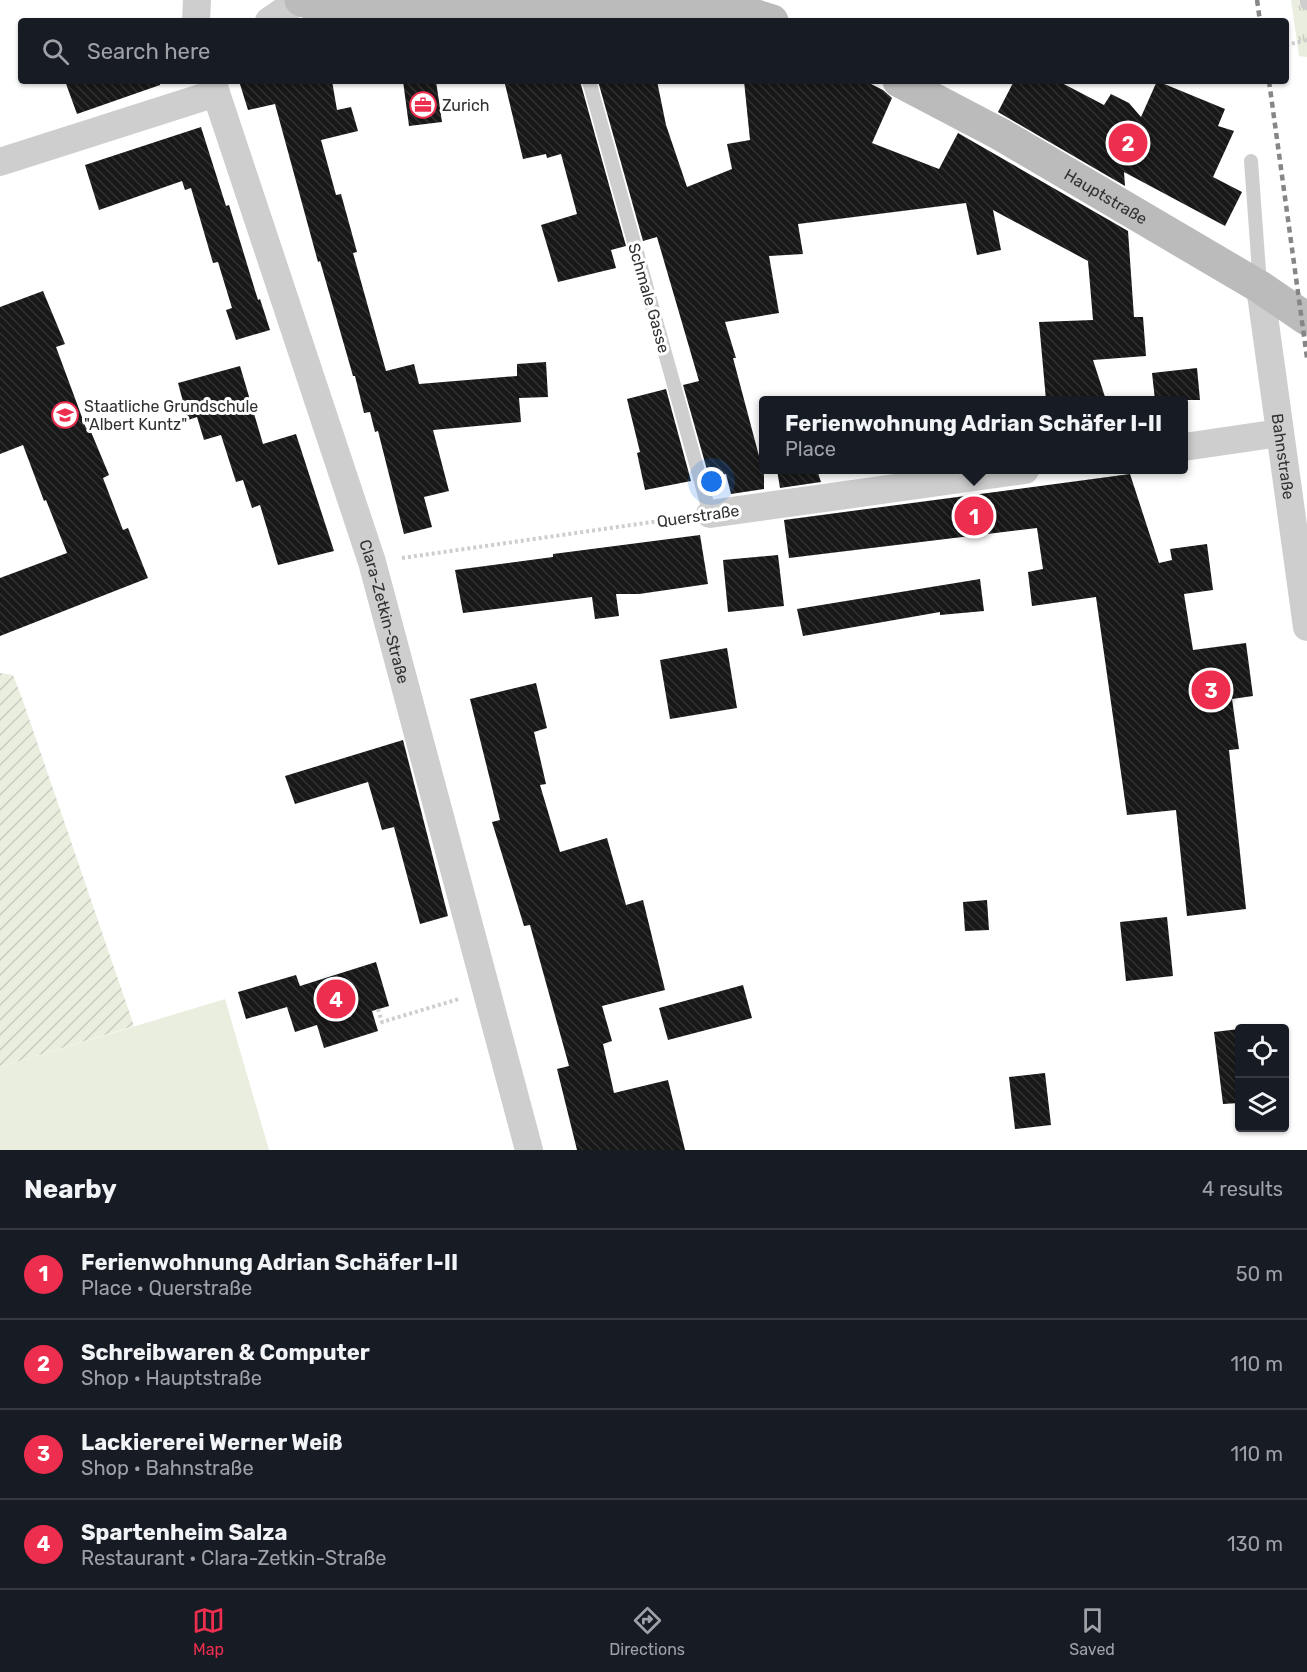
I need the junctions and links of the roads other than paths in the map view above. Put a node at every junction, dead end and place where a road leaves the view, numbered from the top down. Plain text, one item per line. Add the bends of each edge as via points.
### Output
1 (197, 0) edge
2 (300, 0) edge
3 (731, 4) edge
4 (196, 18) edge
5 (273, 18) edge
6 (765, 18) edge
7 (590, 84) edge
8 (905, 84) edge
9 (214, 87) edge
10 (1251, 161) dead end
11 (0, 162) edge
12 (1260, 287) junction
13 (1307, 319) edge
14 (1280, 433) junction
15 (1188, 446) edge
16 (996, 474) edge
17 (710, 514) joint
18 (1307, 627) edge
19 (529, 1150) edge

1 - 4 street
2 - 3 street via 385,15 569,11 653,1
2 - 5 street
3 - 6 street
7 - 17 lane, Schmale Gasse
8 - 12 street, Hauptstraße via 1000,134
9 - 11 street
9 - 19 street, Clara-Zetkin-Straße via 372,562
10 - 12 lane
12 - 13 street, Hauptstraße
12 - 14 street, Bahnstraße
14 - 15 street
14 - 18 street, Bahnstraße
16 - 17 street, Querstraße

